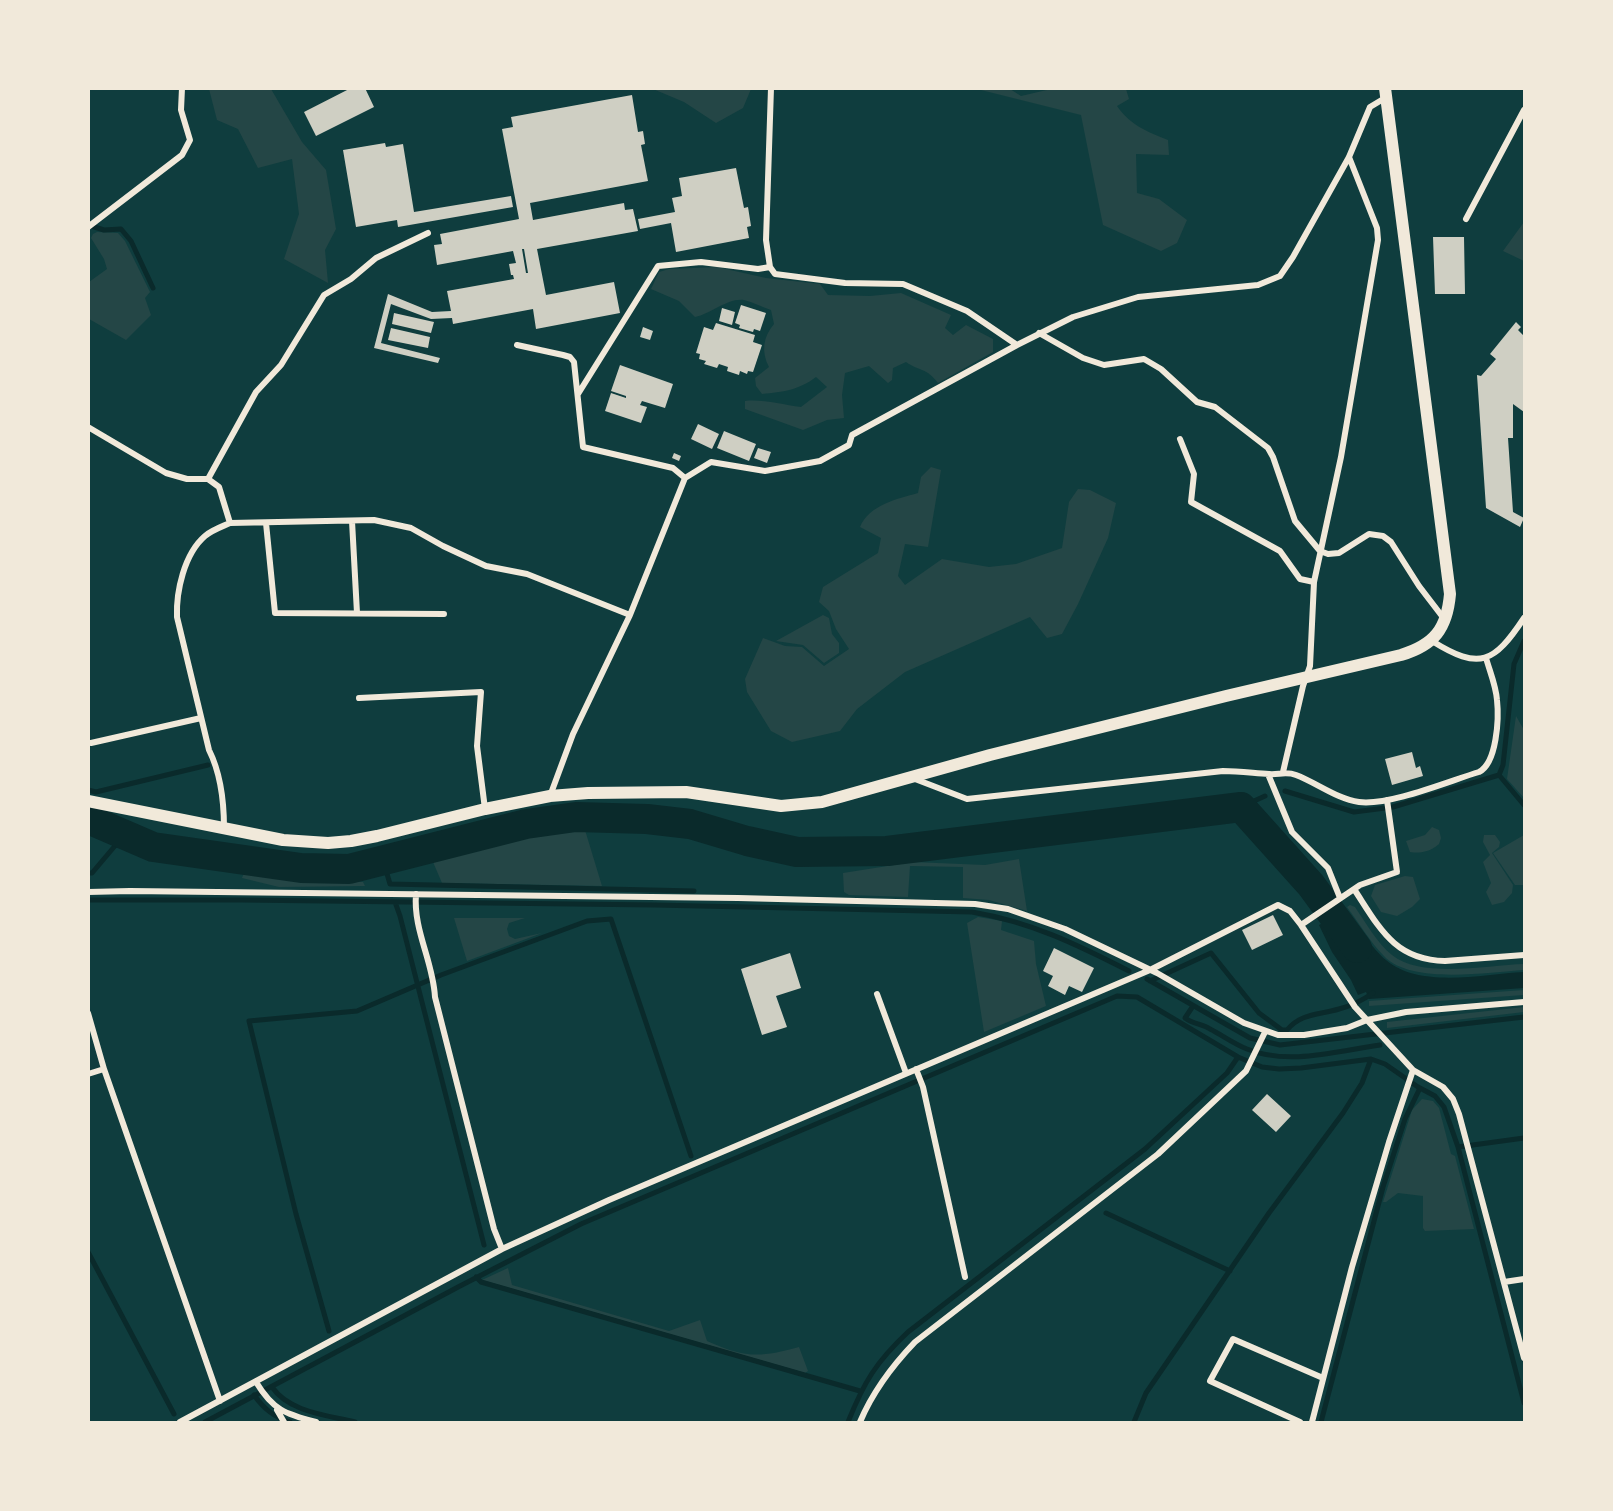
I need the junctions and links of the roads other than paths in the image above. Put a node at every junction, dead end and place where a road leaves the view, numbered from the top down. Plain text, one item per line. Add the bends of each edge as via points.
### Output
1 (182, 88) edge
2 (771, 88) edge
3 (1385, 93) edge
4 (1524, 110) edge
5 (1350, 157) junction
6 (1466, 219) dead end
7 (91, 225) edge
8 (429, 233) dead end
9 (770, 267) junction
10 (1039, 333) junction
11 (517, 345) dead end
12 (1017, 345) junction
13 (578, 394) junction
14 (88, 427) edge
15 (1180, 439) dead end
16 (685, 478) junction
17 (208, 479) junction
18 (352, 521) junction
19 (230, 523) junction
20 (266, 523) junction
21 (1320, 551) junction
22 (1314, 582) junction
23 (357, 613) junction
24 (444, 614) dead end
25 (630, 615) junction
26 (1524, 618) edge
27 (1445, 620) junction
28 (1432, 641) junction
29 (1486, 658) junction
30 (1306, 677) junction
31 (359, 698) dead end
32 (201, 718) junction
33 (91, 743) dead end
34 (1283, 772) junction
35 (1268, 774) junction
36 (909, 776) junction
37 (550, 796) junction
38 (88, 801) edge
39 (1387, 802) junction
40 (485, 809) junction
41 (224, 828) junction
42 (1354, 889) junction
43 (88, 892) edge
44 (415, 895) junction
45 (1340, 898) junction
46 (1301, 925) junction
47 (1524, 955) edge
48 (1150, 970) junction
49 (877, 994) dead end
50 (1524, 1002) edge
51 (88, 1013) edge
52 (1367, 1020) junction
53 (1264, 1034) junction
54 (104, 1069) junction
55 (916, 1070) junction
56 (1412, 1072) junction
57 (906, 1073) junction
58 (88, 1074) edge
59 (502, 1249) junction
60 (965, 1277) dead end
61 (1524, 1279) edge
62 (1504, 1282) junction
63 (1523, 1348) edge
64 (1524, 1358) edge
65 (1323, 1378) junction
66 (257, 1385) junction
67 (220, 1401) junction
68 (277, 1409) junction
69 (180, 1422) edge
70 (284, 1422) edge
71 (316, 1422) edge
72 (860, 1422) edge
73 (1300, 1422) edge
74 (1312, 1422) edge

1 - 7 street via 181,110 190,140 183,155
2 - 9 street via 766,240
3 - 5 street via 1370,107
3 - 27 main road via 1449,584
4 - 6 street
5 - 10 street via 1280,276 1258,285 1138,297 1073,317
5 - 21 street via 1378,240 1341,457
8 - 17 street via 376,258 324,295 281,365 256,392
9 - 12 street via 775,274 845,283 903,284 967,311
9 - 13 street via 758,270 701,262 658,266
10 - 12 street
10 - 21 street via 1083,358 1104,364 1144,359 1197,402 1215,407 1242,427 1268,448 1295,521
11 - 13 street via 570,357
12 - 16 street via 852,435 849,445 820,461 765,471 711,462
13 - 16 street via 583,447 674,468
14 - 17 street via 166,473
15 - 22 street via 1194,474 1191,502 1280,551 1300,579
16 - 25 street
17 - 19 street via 219,488
18 - 20 street
18 - 23 street
18 - 25 street via 374,520 411,528 486,566 527,574
19 - 20 street
19 - 32 street via 202,538 180,581 177,600 177,617
20 - 23 street via 275,613
21 - 22 street
21 - 27 street via 1338,553 1370,534 1383,536
22 - 30 street via 1310,666
23 - 24 street
25 - 37 street via 573,734
26 - 29 street via 1504,646
27 - 28 main road
28 - 29 street via 1462,657
28 - 30 main road via 1413,651
29 - 39 street via 1498,708 1494,747 1486,767
30 - 34 street
30 - 36 main road
31 - 40 street via 481,692 477,746
32 - 33 street
32 - 41 street via 217,767
34 - 35 street
34 - 39 street via 1347,799
35 - 36 street via 1223,771 967,800
35 - 45 street via 1292,832 1328,868
36 - 37 main road via 822,802 781,806 686,792
37 - 40 main road
38 - 41 main road
39 - 42 street via 1397,872
40 - 41 main road via 377,836 328,843 283,840
42 - 45 street
42 - 47 street via 1392,942 1413,956 1445,961
43 - 44 street
44 - 48 street via 975,904 1036,918
44 - 59 street via 416,921
45 - 46 street
46 - 48 street via 1290,911 1278,905
46 - 52 street
48 - 53 street
48 - 55 street
49 - 57 street
50 - 52 street via 1406,1012
51 - 54 street
52 - 53 street via 1347,1028 1304,1035
52 - 56 street
53 - 72 street via 1246,1071 1158,1154 915,1342 880,1383
54 - 58 street
54 - 67 street
55 - 57 street
55 - 60 street
56 - 62 street via 1443,1087 1453,1099
56 - 65 street via 1352,1267
57 - 59 street
59 - 66 street
61 - 62 street
62 - 63 street
63 - 64 street
65 - 73 street via 1233,1339 1210,1381
65 - 74 street
66 - 67 street
66 - 68 street
67 - 69 street
68 - 70 street
68 - 71 street

